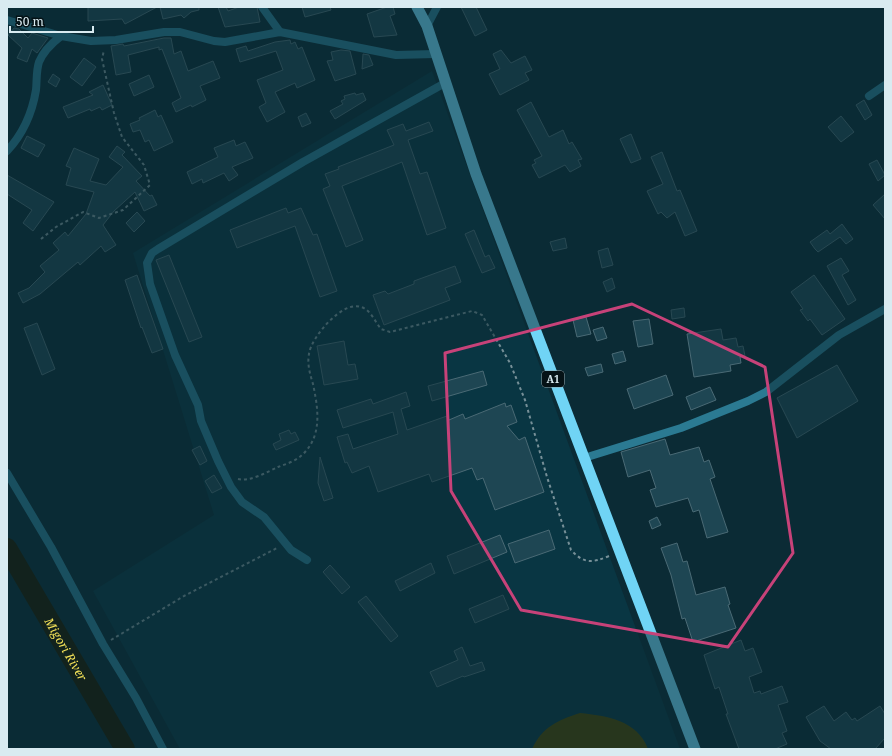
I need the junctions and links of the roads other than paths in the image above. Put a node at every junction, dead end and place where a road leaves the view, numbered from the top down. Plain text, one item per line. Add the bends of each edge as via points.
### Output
1 (262, 7) edge
2 (417, 7) edge
3 (437, 7) edge
4 (7, 20) edge
5 (427, 26) junction
6 (280, 32) junction
7 (61, 36) junction
8 (435, 54) junction
9 (445, 83) junction
10 (885, 85) edge
11 (869, 96) dead end
12 (7, 152) edge
13 (885, 309) edge
14 (584, 458) junction
15 (7, 473) edge
16 (307, 560) dead end
17 (164, 749) edge
18 (694, 749) edge

1 - 6 street
2 - 5 highway, A1
3 - 5 street
4 - 7 street
5 - 8 highway, A1
6 - 7 street via 225,42 180,32 107,41 79,40
6 - 8 street via 396,55
7 - 12 street via 49,46 39,62 30,115 22,133
8 - 9 highway, A1
9 - 14 highway, A1 via 476,174
9 - 16 street via 230,205 164,244 150,257 147,269 150,284 175,355 198,405 206,434 225,475 242,502 264,517 284,544
10 - 11 street
13 - 14 street via 839,335 766,392 748,401 681,428
14 - 18 highway, A1
15 - 17 street

